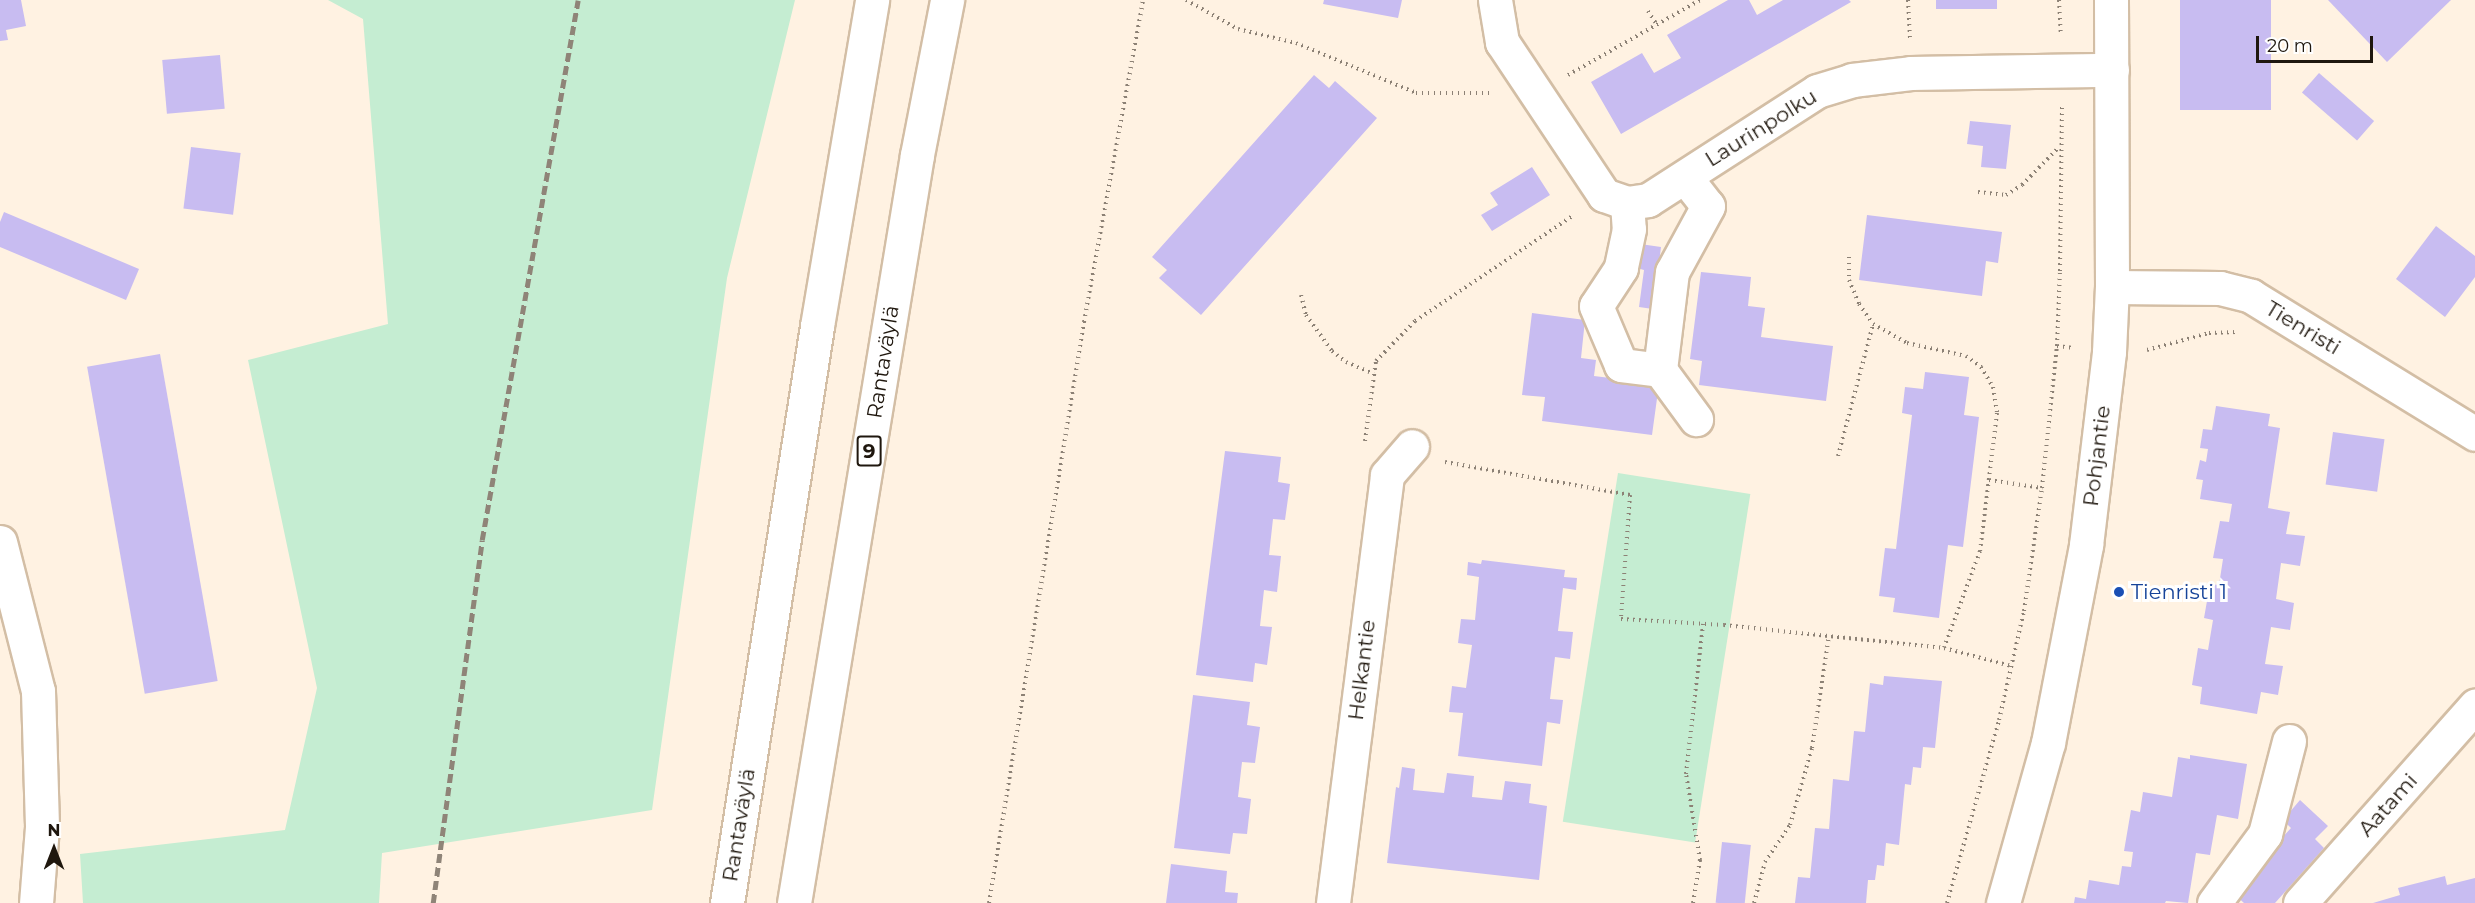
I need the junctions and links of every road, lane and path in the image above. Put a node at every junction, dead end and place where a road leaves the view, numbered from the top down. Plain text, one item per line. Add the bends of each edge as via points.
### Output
1 (872, 0) edge
2 (947, 0) edge
3 (1143, 0) edge
4 (1186, 0) edge
5 (1495, 0) edge
6 (1700, 0) edge
7 (2059, 0) edge
8 (2111, 0) edge
9 (1648, 11) dead end
10 (1657, 25) junction
11 (2112, 70) junction
12 (2062, 71) junction
13 (1536, 93) junction
14 (2061, 146) junction
15 (1685, 177) junction
16 (1978, 192) dead end
17 (1615, 199) junction
18 (1849, 257) dead end
19 (2112, 287) junction
20 (1301, 295) dead end
21 (1873, 324) junction
22 (2242, 332) dead end
23 (2056, 346) junction
24 (2109, 352) junction
25 (1660, 370) junction
26 (1374, 374) junction
27 (1696, 419) dead end
28 (2475, 434) edge
29 (1364, 449) dead end
30 (1408, 451) joint
31 (1838, 456) dead end
32 (1989, 480) junction
33 (2042, 488) junction
34 (0, 542) edge
35 (1702, 624) junction
36 (1829, 636) junction
37 (1944, 648) junction
38 (2011, 666) junction
39 (2475, 706) edge
40 (2289, 741) dead end
41 (36, 903) edge
42 (727, 903) edge
43 (794, 903) edge
44 (989, 903) edge
45 (1333, 903) edge
46 (1692, 903) edge
47 (1754, 903) edge
48 (1947, 903) edge
49 (2003, 903) edge
50 (2214, 903) edge
51 (2300, 903) edge

1 - 42 main road, Rantaväylä
2 - 43 main road, Rantaväylä / 9 via 915,167
3 - 44 path via 1086,310
4 - 13 path via 1238,29 1296,43 1416,93
5 - 13 main road via 1502,42
6 - 10 path
7 - 12 path
8 - 11 main road, Pohjantie
9 - 10 path
10 - 13 path
11 - 12 main road, Laurinpolku
11 - 19 main road, Pohjantie
12 - 14 path
12 - 15 main road, Laurinpolku via 1911,73 1852,80 1817,92
13 - 17 main road
14 - 16 path via 2022,185 2006,195
14 - 23 path
15 - 17 main road, Laurinpolku via 1648,200
15 - 25 main road via 1708,206 1672,272
17 - 25 main road via 1629,229 1621,268 1596,306 1621,365
17 - 26 path via 1415,321 1376,361
18 - 21 path via 1849,280
19 - 24 main road, Pohjantie
19 - 28 main road, Tienristi via 2220,288 2250,296
20 - 26 path via 1306,315 1332,351
21 - 31 path
21 - 32 path via 1907,343 1966,356 1981,367 1993,387 1997,413
22 - 24 path via 2209,333 2135,353
23 - 24 path
23 - 33 path
24 - 49 main road, Pohjantie via 2084,556 2048,743
25 - 27 main road
26 - 29 path
30 - 35 path via 1630,495 1621,619
30 - 45 main road, Helkantie via 1387,475
32 - 33 path
32 - 37 path via 1980,551
33 - 38 path via 2024,610
34 - 41 main road via 38,691 42,827
35 - 36 path
35 - 46 path via 1686,774 1700,860
36 - 37 path
36 - 47 path via 1812,748 1790,825 1765,862
37 - 38 path
38 - 48 path
39 - 51 main road, Aatami
40 - 50 main road via 2265,834

